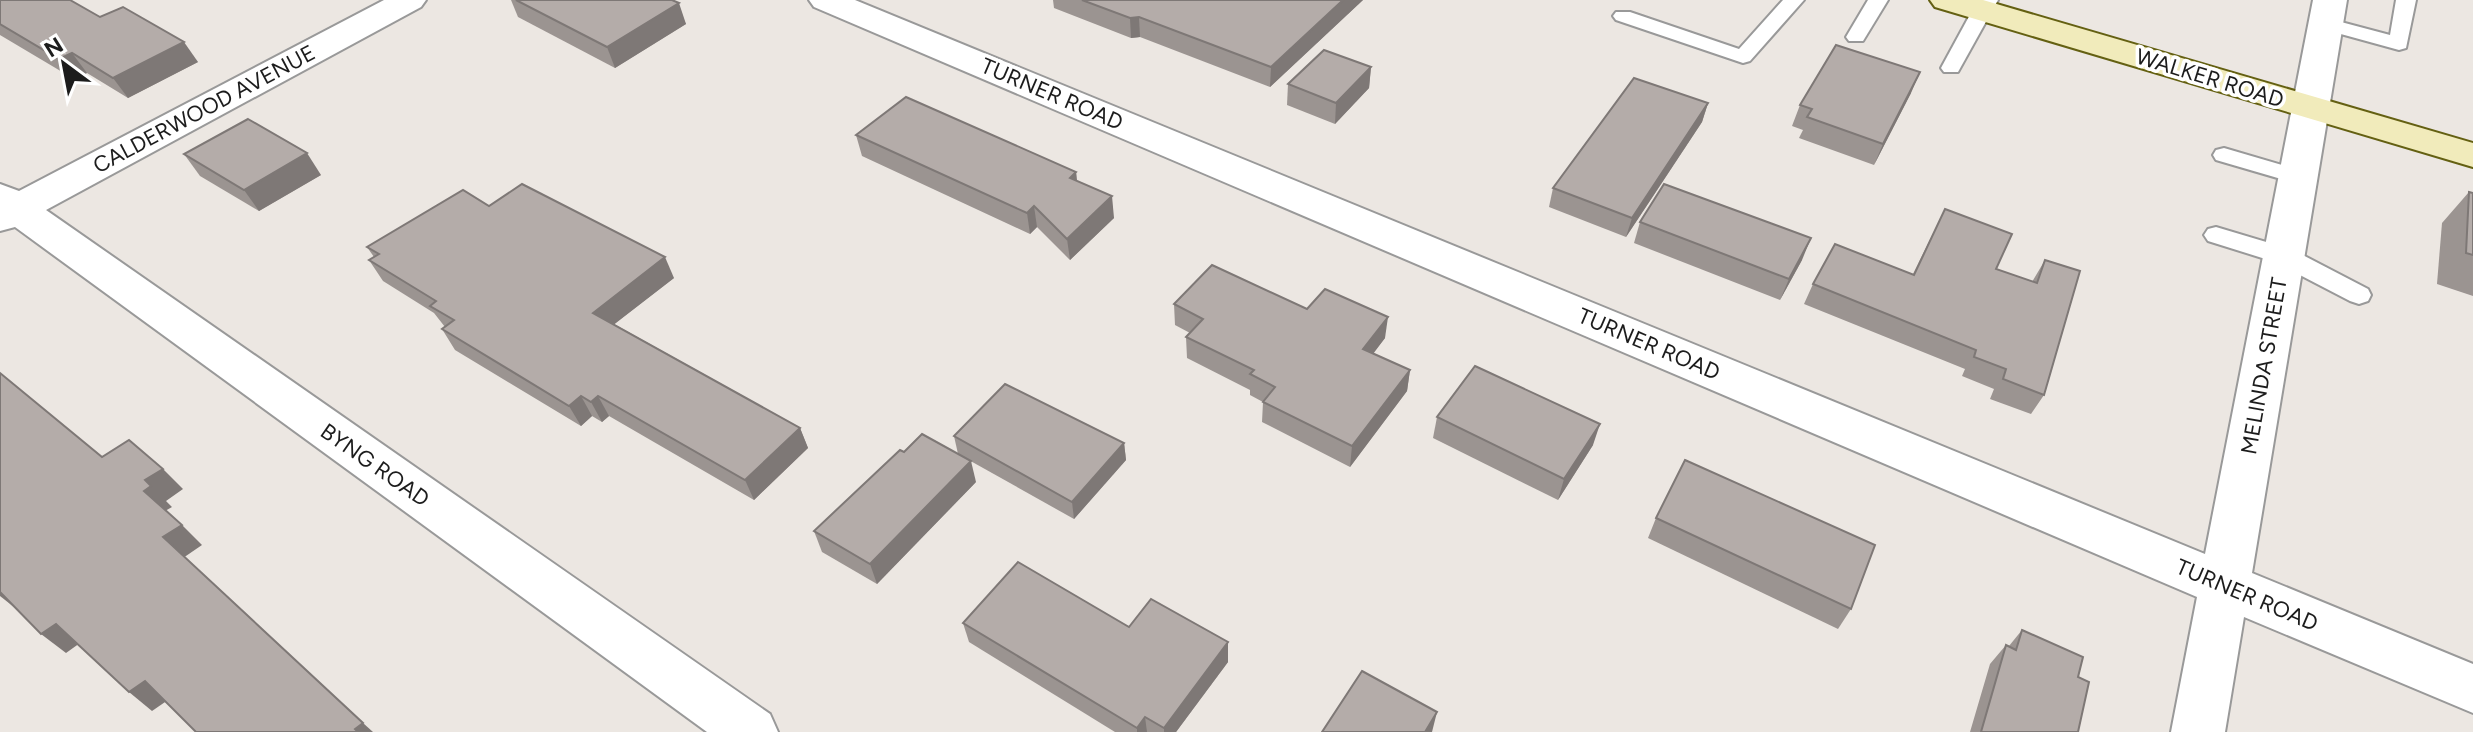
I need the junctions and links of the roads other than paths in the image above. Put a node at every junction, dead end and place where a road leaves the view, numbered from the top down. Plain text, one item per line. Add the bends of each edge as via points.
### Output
1 (409, 0) edge
2 (826, 0) edge
3 (1794, 0) edge
4 (1878, 0) edge
5 (1947, 0) edge
6 (2406, 0) edge
7 (1986, 5) edge
8 (2328, 12) edge
9 (1623, 16) dead end
10 (1856, 37) dead end
11 (1951, 68) dead end
12 (2311, 108) junction
13 (2224, 155) dead end
14 (2473, 155) edge
15 (2298, 177) junction
16 (6, 208) edge
17 (2216, 235) dead end
18 (2284, 256) junction
19 (2359, 295) dead end
20 (2224, 585) junction
21 (2473, 689) edge
22 (751, 732) edge
23 (2198, 732) edge

1 - 16 street, CALDERWOOD AVENUE
2 - 20 street, TURNER ROAD
3 - 9 lane via 1743,57
4 - 10 lane
5 - 7 main road, WALKER ROAD
6 - 8 lane via 2399,44
7 - 11 lane
7 - 12 main road, WALKER ROAD
8 - 12 street, MELINDA STREET
12 - 14 main road, WALKER ROAD
12 - 15 street, MELINDA STREET
13 - 15 lane
15 - 18 street, MELINDA STREET
16 - 22 street, BYNG ROAD
17 - 18 lane
18 - 19 lane
18 - 20 street, MELINDA STREET
20 - 21 street, TURNER ROAD
20 - 23 street, MELINDA STREET

